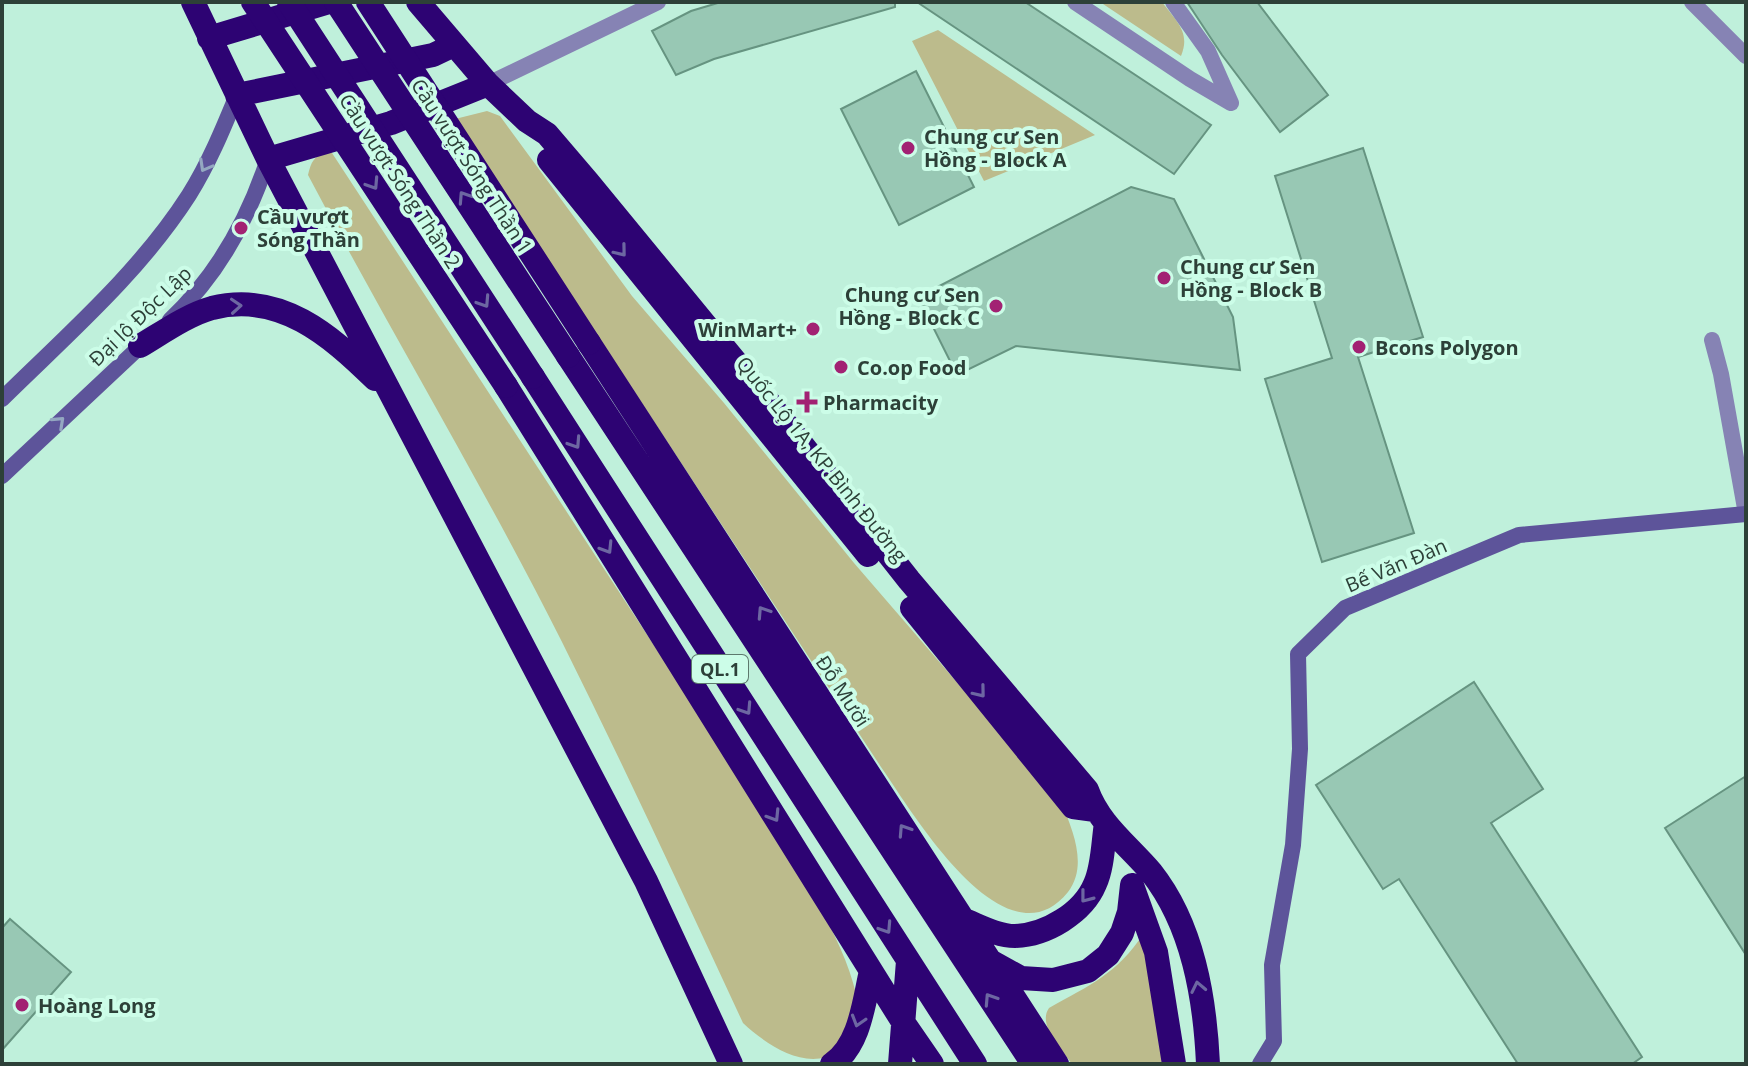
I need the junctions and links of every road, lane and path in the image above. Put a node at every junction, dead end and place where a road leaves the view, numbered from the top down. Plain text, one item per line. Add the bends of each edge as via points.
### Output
1 (193, 2) edge
2 (253, 2) edge
3 (289, 2) edge
4 (329, 2) edge
5 (336, 2) edge
6 (368, 2) edge
7 (418, 2) edge
8 (658, 2) edge
9 (1075, 2) edge
10 (1173, 2) edge
11 (1692, 2) edge
12 (209, 38) junction
13 (454, 45) junction
14 (1746, 56) edge
15 (488, 84) junction
16 (237, 95) junction
17 (268, 159) junction
18 (1712, 340) dead end
19 (589, 343) joint
20 (140, 346) junction
21 (393, 397) junction
22 (2, 399) edge
23 (2, 476) edge
24 (1746, 514) edge
25 (1100, 817) junction
26 (1132, 885) junction
27 (930, 905) junction
28 (962, 919) junction
29 (985, 955) junction
30 (908, 961) junction
31 (871, 971) junction
32 (903, 1022) junction
33 (733, 1062) edge
34 (832, 1064) edge
35 (900, 1064) edge
36 (932, 1064) edge
37 (975, 1064) edge
38 (1033, 1064) edge
39 (1057, 1064) edge
40 (1174, 1064) edge
41 (1208, 1064) edge
42 (1260, 1064) edge

1 - 12 highway
2 -> 31 highway, Cầu vượt Sóng Thần 2 / QL.1, bridge via 506,386
3 -> 30 highway, Cầu vượt Sóng Thần 2 / QL.1, bridge
4 - 12 highway
27 -> 5 highway, Cầu vượt Sóng Thần 1 / QL.1, bridge
6 - 19 highway, Cầu vượt Sóng Thần 1, bridge
7 - 13 highway
8 - 15 street
9 - 10 street via 1231,103 1208,51
11 - 14 street
12 - 16 highway
13 - 15 highway
13 - 16 highway via 433,55
15 - 17 highway via 391,123
15 - 25 highway via 547,134 588,182 909,580 1087,790
16 - 17 highway
16 -> 22 street, Đại lộ Độc Lập via 211,157 167,228
17 - 20 street, Đại lộ Độc Lập via 248,213 219,263 183,308
17 - 21 highway
18 - 24 street
28 -> 19 highway, Đỗ Mười
20 -> 21 highway via 209,309 263,305 289,312 346,351
23 -> 20 street, Đại lộ Độc Lập
21 - 33 highway via 646,881
24 - 42 street, Bế Văn Đàn via 1519,535 1345,608 1298,654 1300,749 1293,845 1272,965 1274,1041
25 - 26 highway
25 -> 28 highway via 1096,883 1085,902 1061,921 1015,936
41 -> 25 highway via 1206,1026 1187,936 1151,872
26 - 29 highway via 1122,933 1108,955 1088,971 1053,980 1021,978
26 - 40 highway via 1156,952
27 - 29 highway
38 -> 27 highway, QL.1
28 - 29 highway, Đỗ Mười
29 - 39 highway, Đỗ Mười
30 - 32 highway
30 - 37 highway, QL.1
31 - 32 highway, QL.1
31 -> 34 highway via 853,1039
32 - 35 highway
32 - 36 highway, QL.1

